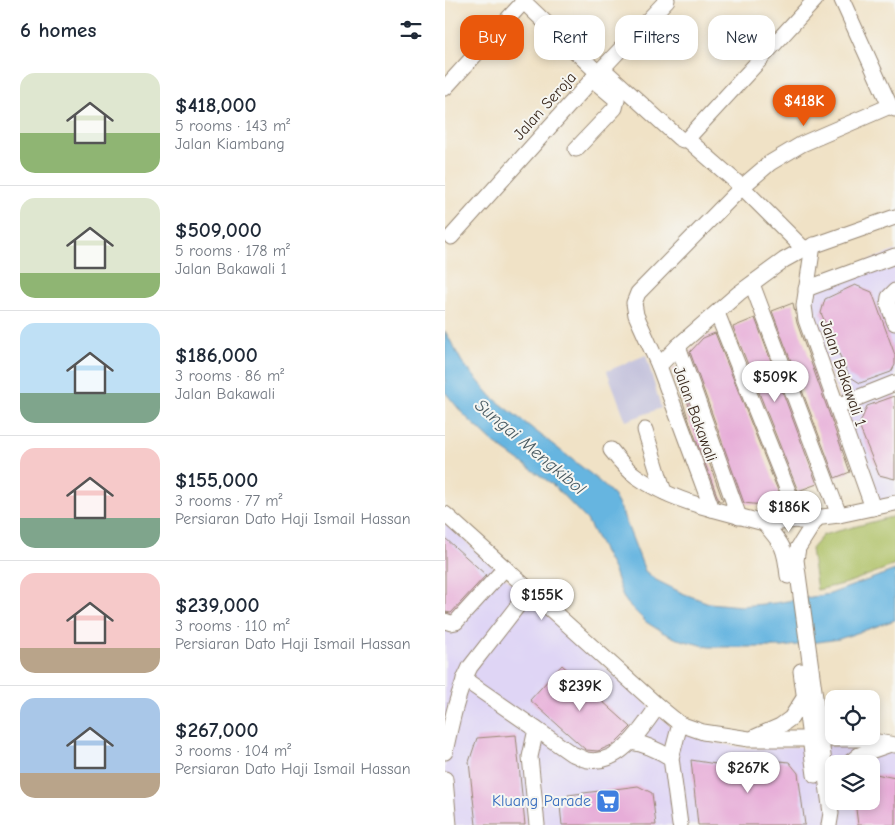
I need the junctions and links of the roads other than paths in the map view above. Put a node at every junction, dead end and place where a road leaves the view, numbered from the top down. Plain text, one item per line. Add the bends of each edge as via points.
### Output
1 (524, 0) edge
2 (667, 0) edge
3 (815, 0) edge
4 (842, 0) edge
5 (598, 73) junction
6 (445, 88) edge
7 (893, 108) edge
8 (687, 139) junction
9 (576, 149) dead end
10 (742, 187) junction
11 (895, 217) edge
12 (451, 237) dead end
13 (808, 247) junction
14 (895, 256) edge
15 (752, 284) junction
16 (806, 290) junction
17 (895, 291) edge
18 (717, 313) junction
19 (895, 322) edge
20 (678, 346) junction
21 (659, 366) junction
22 (895, 383) edge
23 (837, 406) junction
24 (645, 430) dead end
25 (611, 450) dead end
26 (664, 492) junction
27 (895, 504) edge
28 (873, 508) junction
29 (712, 510) junction
30 (445, 514) edge
31 (839, 515) junction
32 (739, 517) junction
33 (817, 518) junction
34 (800, 521) junction
35 (763, 523) junction
36 (791, 560) junction
37 (505, 568) junction
38 (530, 590) junction
39 (445, 621) edge
40 (464, 679) junction
41 (807, 692) junction
42 (658, 706) junction
43 (680, 724) junction
44 (536, 729) junction
45 (749, 739) junction
46 (815, 739) junction
47 (631, 742) junction
48 (892, 745) edge
49 (445, 752) edge
50 (859, 755) edge
51 (671, 758) junction
52 (825, 768) edge
53 (445, 778) edge
54 (831, 810) edge
55 (449, 825) edge
56 (537, 825) edge
57 (681, 825) edge
58 (828, 825) edge

1 - 5 street
1 - 6 street
2 - 5 street, Jalan Seroja
3 - 8 street
4 - 7 street
5 - 8 street via 679,138
5 - 9 street via 617,104
5 - 12 street, Jalan Seroja
7 - 10 street via 802,144
8 - 10 street
10 - 13 street
10 - 21 street via 638,293 634,303 636,315
11 - 13 street, Jalan Bakawali
13 - 15 street, Jalan Bakawali
13 - 16 street, Jalan Bakawali 1
14 - 16 street
15 - 18 street, Jalan Bakawali
15 - 31 street
16 - 23 street, Jalan Bakawali 1 via 806,320
17 - 19 street via 889,296 888,304
18 - 20 street, Jalan Bakawali
18 - 34 street
20 - 21 street, Jalan Bakawali
20 - 32 street
21 - 29 street, Jalan Bakawali
22 - 23 street
23 - 28 street, Jalan Bakawali 1
24 - 26 street
25 - 26 street via 635,475
26 - 29 street
27 - 28 street
28 - 31 street
29 - 32 street
30 - 37 street
31 - 33 street
32 - 35 street
33 - 34 street
33 - 36 street
34 - 35 street
35 - 36 street via 780,541
36 - 41 street
37 - 38 street
37 - 39 street via 456,622
38 - 40 street
38 - 42 street
40 - 44 street
40 - 49 street
41 - 45 street via 791,718
41 - 46 street
42 - 43 street
42 - 47 street
43 - 45 street via 703,732
43 - 51 street
44 - 47 street via 572,754 587,760 617,753
44 - 56 street via 530,757
45 - 46 street
46 - 48 street via 861,739
46 - 52 street
46 - 58 street via 821,813
47 - 51 street via 642,743
48 - 50 street
51 - 57 street
53 - 55 street
54 - 58 street

